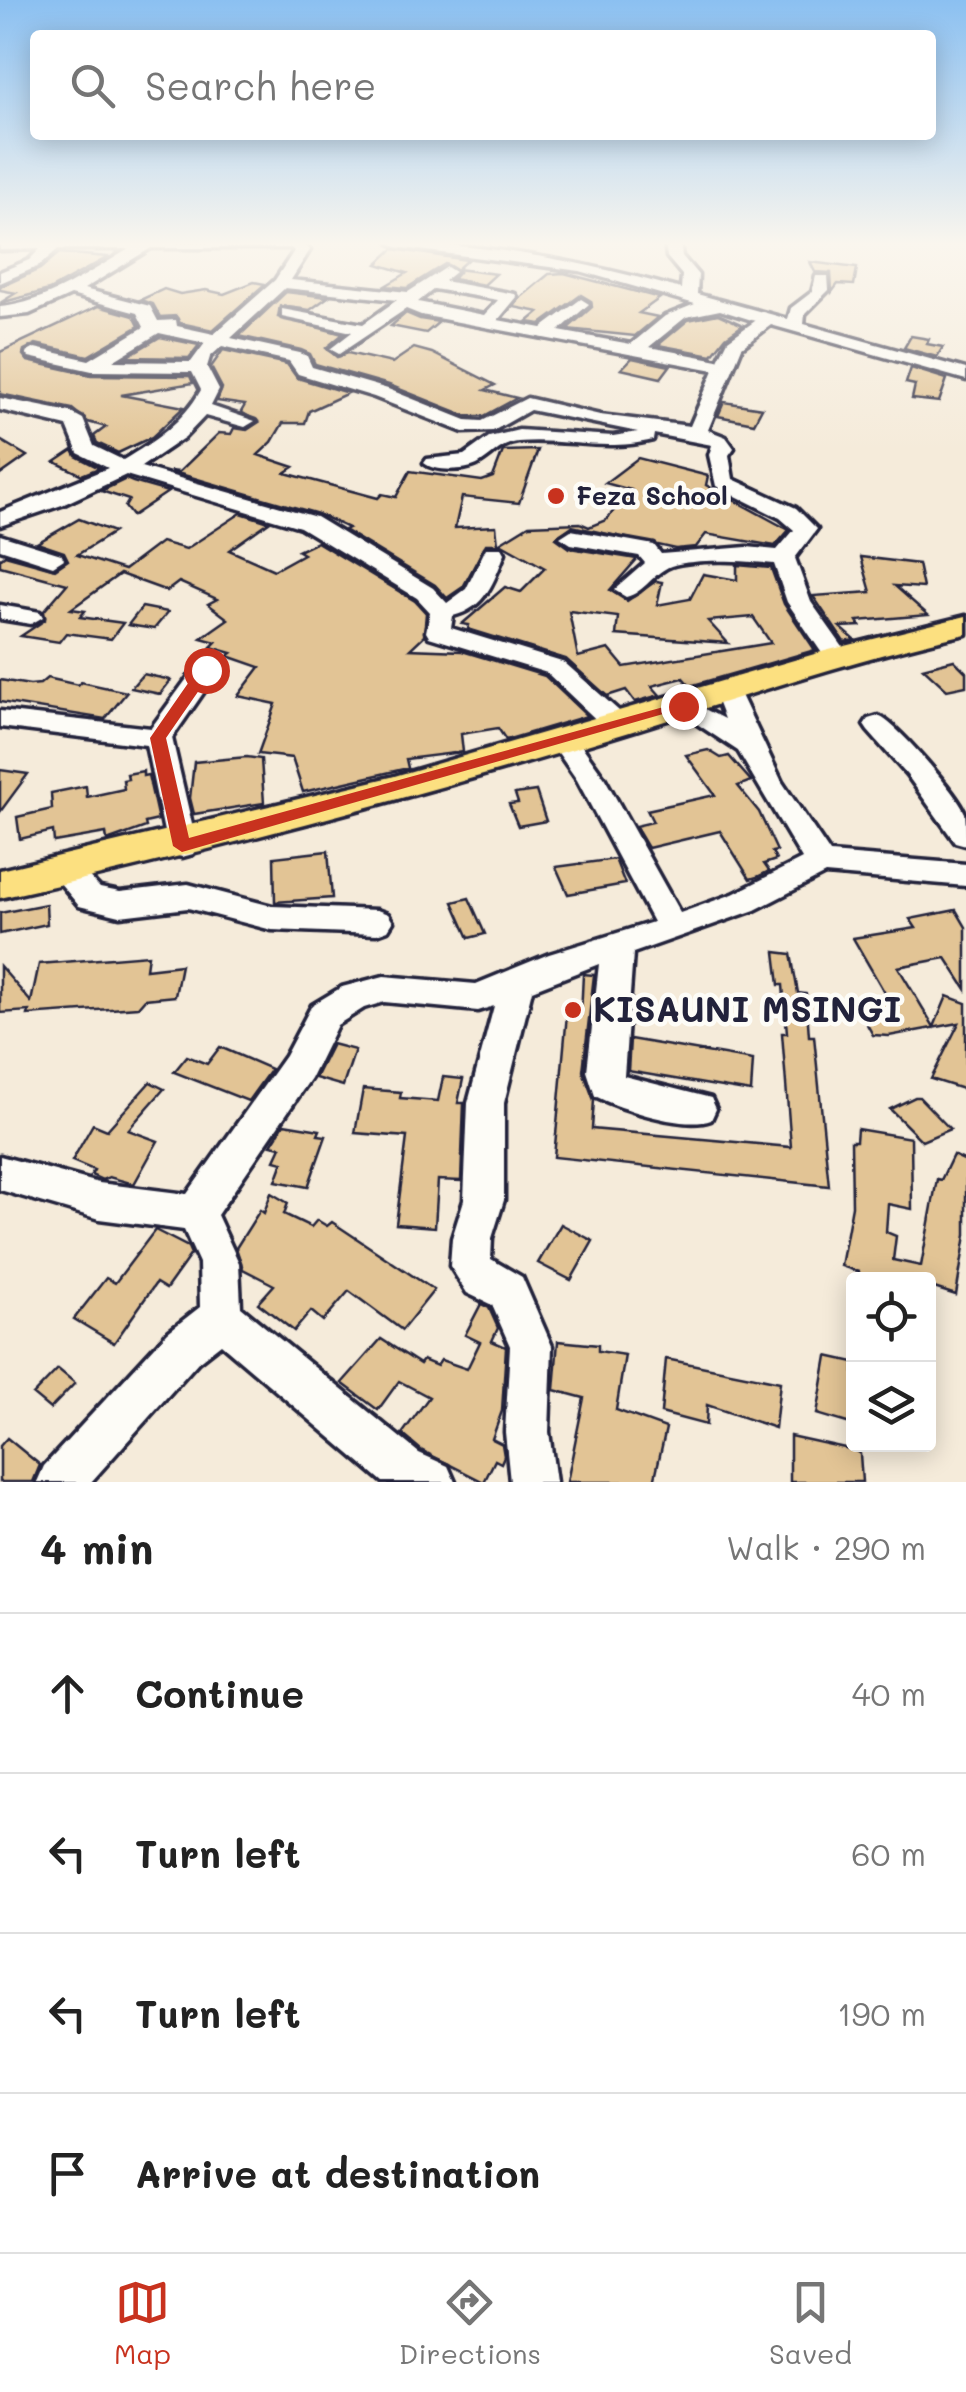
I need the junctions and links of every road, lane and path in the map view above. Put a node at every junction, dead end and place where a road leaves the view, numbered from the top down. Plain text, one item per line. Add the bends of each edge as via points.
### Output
1 (145, 312) edge
2 (248, 312) edge
3 (393, 312) edge
4 (434, 312) edge
5 (496, 312) edge
6 (571, 312) edge
7 (684, 312) edge
8 (747, 312) edge
9 (797, 312) edge
10 (288, 313) dead end
11 (768, 319) junction
12 (488, 321) junction
13 (237, 322) junction
14 (796, 326) junction
15 (156, 327) junction
16 (368, 330) junction
17 (545, 334) junction
18 (218, 341) junction
19 (339, 349) dead end
20 (636, 350) junction
21 (35, 353) dead end
22 (92, 366) junction
23 (723, 366) junction
24 (198, 367) junction
25 (966, 375) edge
26 (0, 404) edge
27 (204, 410) junction
28 (244, 421) dead end
29 (702, 422) junction
30 (663, 429) junction
31 (434, 463) dead end
32 (124, 468) junction
33 (0, 520) edge
34 (572, 537) dead end
35 (0, 542) edge
36 (494, 553) dead end
37 (783, 558) junction
38 (53, 559) dead end
39 (658, 564) junction
40 (626, 590) dead end
41 (442, 611) junction
42 (0, 612) edge
43 (31, 617) dead end
44 (966, 625) edge
45 (837, 657) junction
46 (206, 670) dead end
47 (728, 693) junction
48 (683, 706) junction
49 (0, 719) edge
50 (618, 725) junction
51 (878, 725) dead end
52 (158, 738) junction
53 (564, 741) junction
54 (747, 744) junction
55 (966, 835) edge
56 (182, 846) junction
57 (821, 863) junction
58 (65, 870) junction
59 (966, 875) edge
60 (0, 884) edge
61 (376, 922) dead end
62 (672, 928) junction
63 (616, 946) junction
64 (518, 982) junction
65 (698, 1110) dead end
66 (0, 1174) edge
67 (196, 1213) junction
68 (221, 1316) junction
69 (60, 1482) edge
70 (432, 1482) edge
71 (533, 1482) edge

1 - 15 street
2 - 13 street
3 - 16 street
4 - 12 street
5 - 12 street
6 - 17 street
7 - 20 street
8 - 11 street
9 - 14 street
10 - 16 street
11 - 14 street
11 - 23 street via 734,344
12 - 17 street
13 - 15 street
13 - 18 street
14 - 25 street
15 - 18 street
15 - 22 street
16 - 19 street
17 - 20 street
18 - 24 street
18 - 30 street via 294,357 304,370 463,426 486,427 527,404
20 - 23 street
21 - 22 street
22 - 24 street
23 - 29 street
24 - 27 street via 210,390
26 - 32 street via 63,416 76,423 85,449
27 - 28 street
27 - 32 street
29 - 30 street via 678,418
29 - 37 street via 724,448 723,482 788,513 806,529
30 - 31 street via 636,440 518,436 469,461
32 - 33 street
32 - 41 street via 308,522 425,593
34 - 39 street via 646,550
35 - 38 street
36 - 41 street via 473,601
37 - 39 street via 747,554
37 - 45 street via 799,602
39 - 40 street
41 - 50 street via 438,632 556,668
42 - 43 street
44 - 45 main road
45 - 47 main road
46 - 52 street
47 - 48 main road
47 - 54 street
48 - 50 main road
48 - 54 street
49 - 52 street
50 - 53 main road
51 - 55 street
52 - 56 street
53 - 56 main road
53 - 62 street
54 - 57 street via 790,823
56 - 58 main road
57 - 59 street
57 - 62 street
58 - 60 main road
58 - 61 street via 90,898 120,904 188,896 272,918
62 - 63 street
63 - 64 street
63 - 65 street via 608,1084
64 - 67 street via 478,998 384,989 324,1015 298,1067
64 - 71 street via 486,1103 484,1200 470,1266 507,1292 531,1346 526,1432
66 - 67 street via 98,1201
67 - 68 street via 219,1263
68 - 69 street via 170,1361
68 - 70 street via 403,1469

